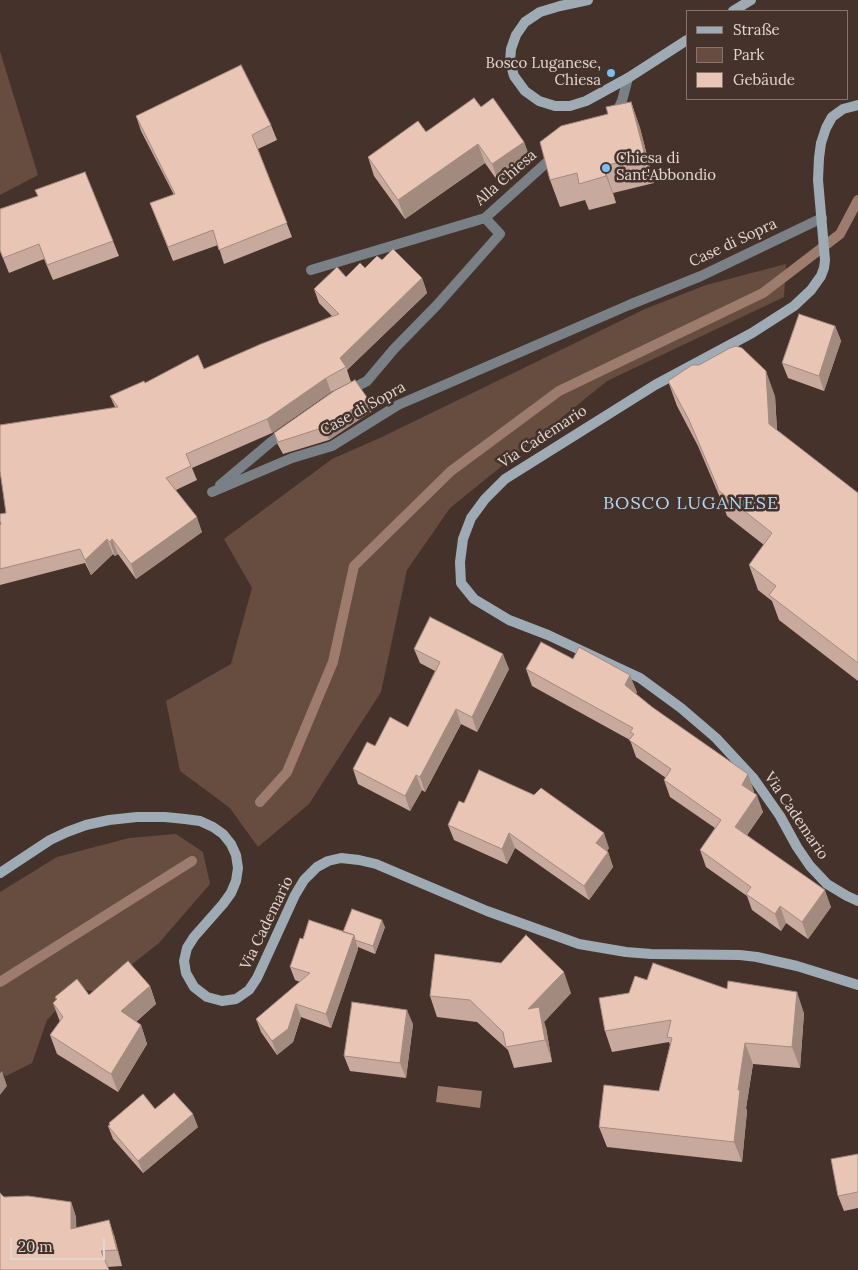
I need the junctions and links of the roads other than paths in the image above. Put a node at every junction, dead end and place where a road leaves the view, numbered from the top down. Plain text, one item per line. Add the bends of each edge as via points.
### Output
1 (588, 0) edge
2 (751, 0) edge
3 (735, 10) edge
4 (686, 41) edge
5 (628, 78) junction
6 (858, 105) edge
7 (608, 117) edge
8 (563, 148) edge
9 (485, 218) junction
10 (822, 218) junction
11 (311, 270) dead end
12 (335, 398) edge
13 (295, 425) edge
14 (0, 873) edge
15 (858, 901) edge
16 (858, 985) edge

1 - 5 street via 540,12 525,22 511,49 514,76 525,91 554,106 586,101
2 - 3 street
4 - 5 street
5 - 7 street via 619,107
6 - 10 street, Via Cademario via 832,117 821,143 818,180
8 - 9 street, Alla Chiesa
9 - 11 street, Alla Chiesa
9 - 12 street, Case di Sopra via 500,234 367,381
10 - 13 street, Case di Sopra via 701,276 398,405 332,446 292,458 212,492
10 - 15 street, Via Cademario via 824,268 811,290 794,306 739,341 655,385 505,479 485,499 463,539 461,583 474,599 509,620 640,678 680,708 709,732 754,779 810,866 827,884
14 - 16 street, Via Cademario via 50,840 86,825 109,820 186,818 213,827 232,844 238,868 236,881 223,904 187,948 184,961 186,974 194,987 207,997 222,1001 236,999 258,978 304,880 316,867 341,858 376,864 487,911 578,944 651,954 757,957

